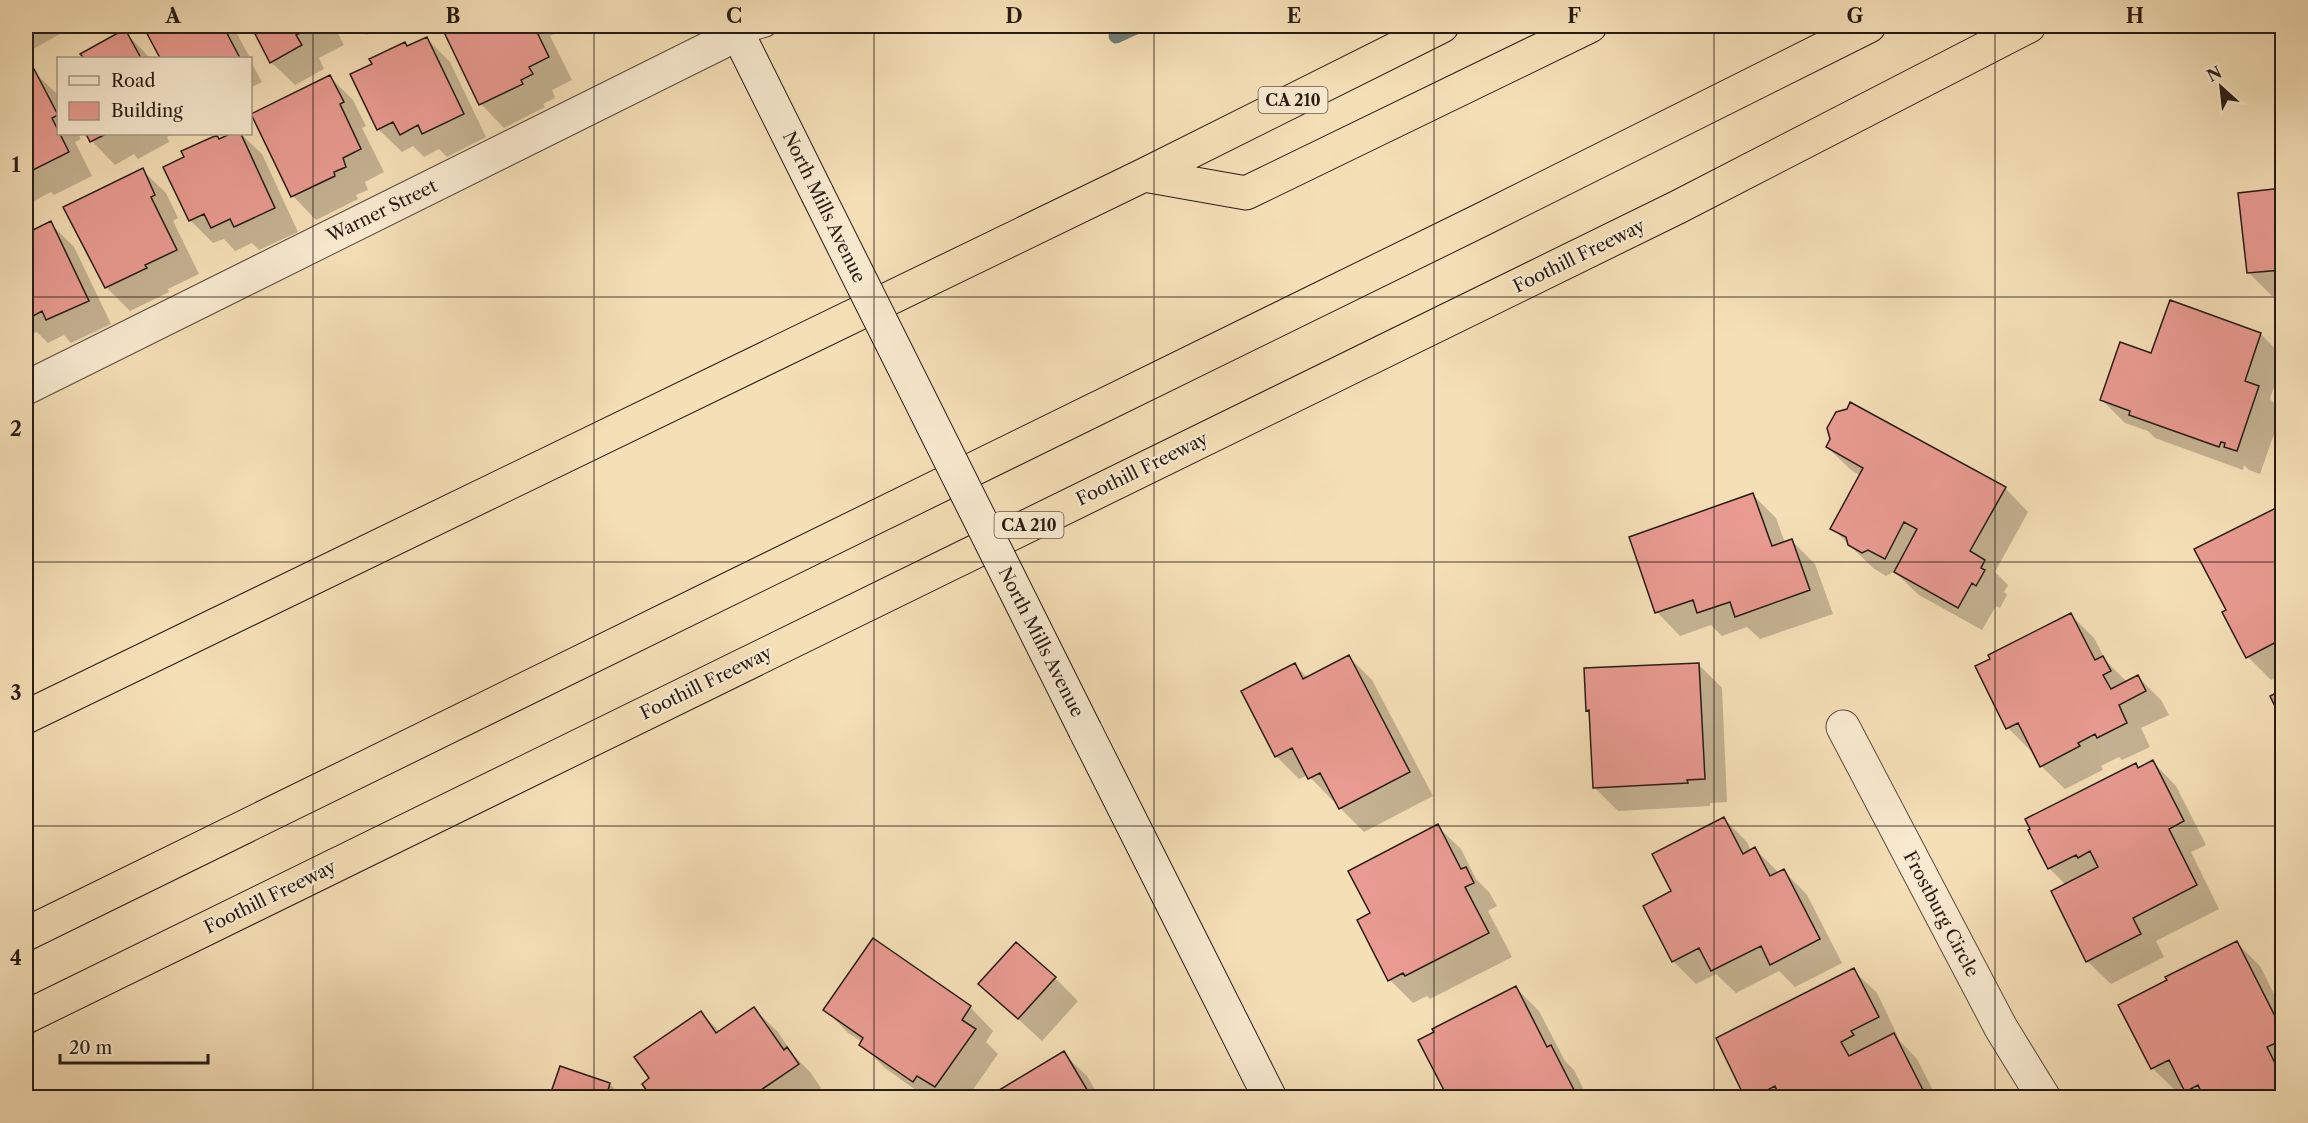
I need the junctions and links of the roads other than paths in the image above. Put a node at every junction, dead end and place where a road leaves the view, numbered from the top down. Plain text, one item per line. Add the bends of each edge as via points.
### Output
1 (1442, 26) edge
2 (1590, 26) edge
3 (1869, 26) edge
4 (2029, 26) edge
5 (746, 28) edge
6 (1144, 175) junction
7 (26, 388) edge
8 (26, 717) edge
9 (1843, 727) dead end
10 (26, 934) edge
11 (26, 1017) edge
12 (1270, 1098) edge
13 (2044, 1098) edge

1 - 6 highway, CA 210
2 - 6 highway via 1246,193
3 - 10 highway
4 - 11 highway, Foothill Freeway / CA 210 via 1678,207
5 - 7 street, Warner Street
5 - 12 street, North Mills Avenue, bridge via 771,99
6 - 8 highway, CA 210
9 - 13 street, Frostburg Circle via 2001,1028

